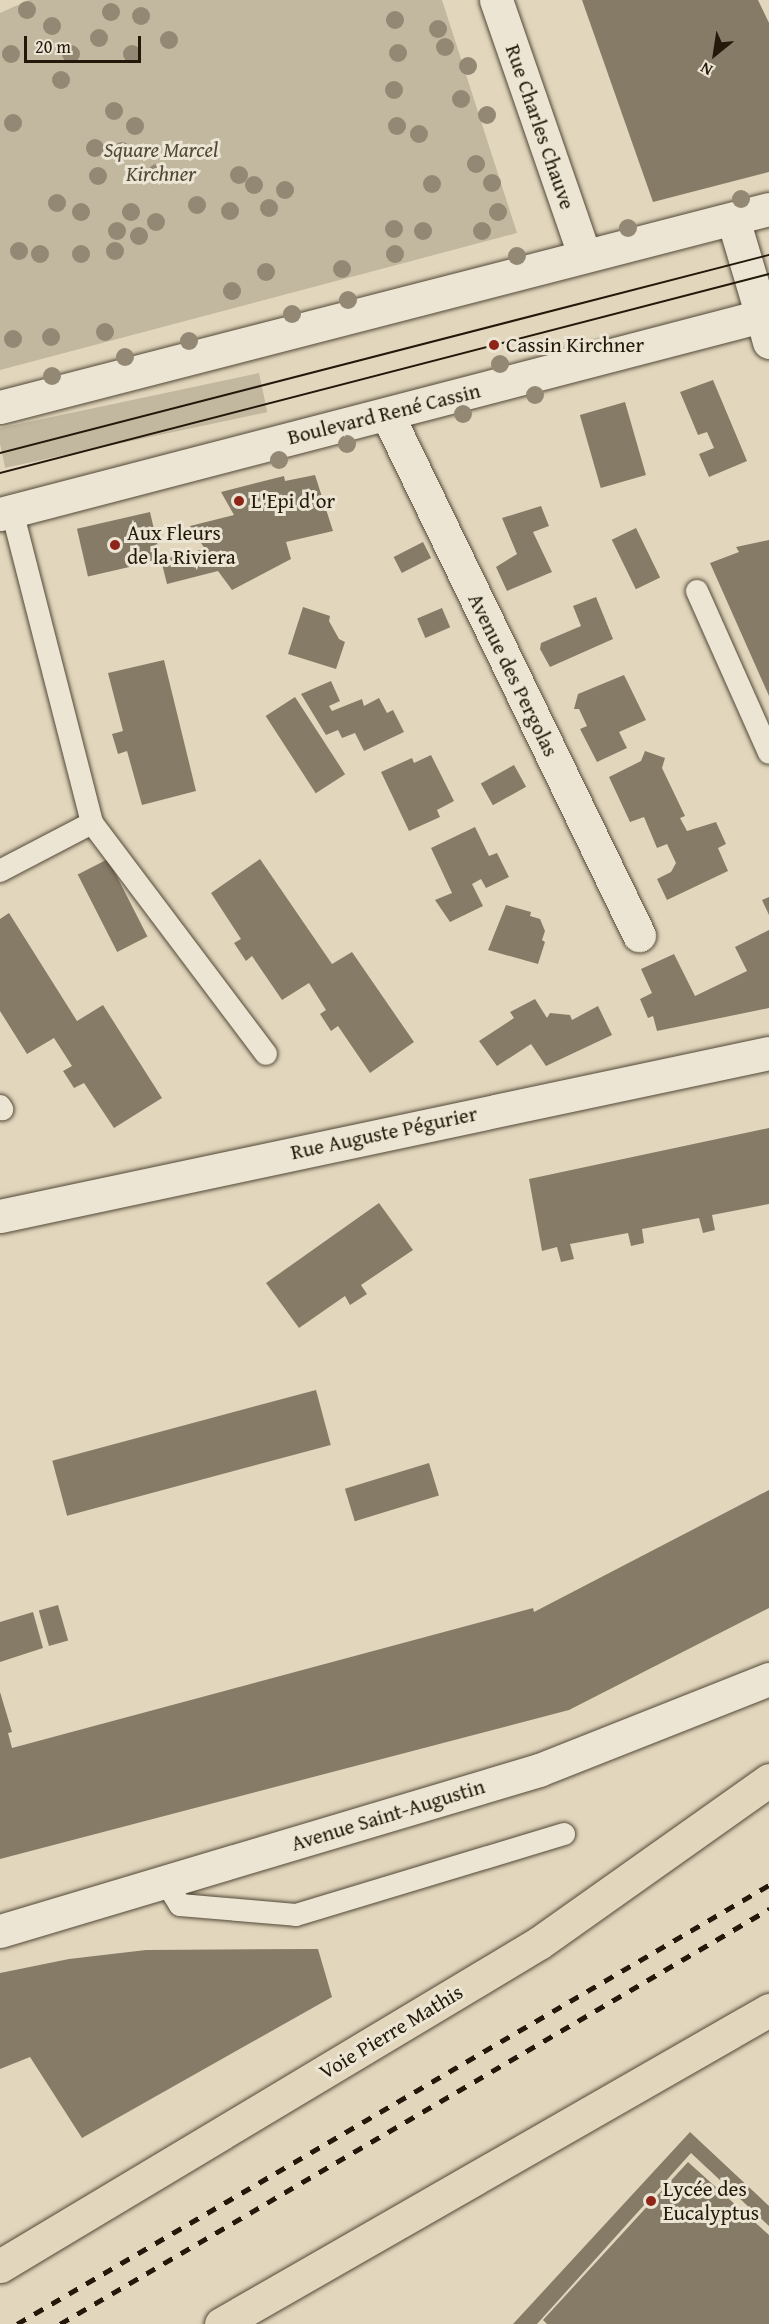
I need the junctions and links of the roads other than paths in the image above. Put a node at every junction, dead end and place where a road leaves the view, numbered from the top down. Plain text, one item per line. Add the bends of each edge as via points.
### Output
1 (496, 0) edge
2 (769, 209) edge
3 (733, 219) junction
4 (584, 254) junction
5 (767, 324) edge
6 (0, 407) edge
7 (387, 414) junction
8 (6, 512) edge
9 (697, 591) dead end
10 (769, 753) edge
11 (92, 823) junction
12 (0, 871) edge
13 (639, 935) dead end
14 (769, 1053) edge
15 (266, 1054) dead end
16 (0, 1216) edge
17 (769, 1679) edge
18 (769, 1780) edge
19 (564, 1834) dead end
20 (165, 1881) junction
21 (0, 1931) edge
22 (769, 2010) edge
23 (0, 2266) edge
24 (221, 2324) edge

1 - 4 main road, Rue Charles Chauve
2 - 3 main road
3 - 4 main road
3 - 5 main road
4 - 6 main road
5 - 7 main road, Boulevard René Cassin
7 - 8 main road, Boulevard René Cassin
7 - 13 main road, Avenue des Pergolas
8 - 11 lane
9 - 10 lane
11 - 12 lane
11 - 15 lane
14 - 16 main road, Rue Auguste Pégurier
17 - 20 main road, Avenue Saint-Augustin via 538,1770
18 - 23 highway, Voie Pierre Mathis via 539,1943
19 - 20 lane via 296,1915 180,1905
20 - 21 main road, Avenue Saint-Augustin
22 - 24 highway

